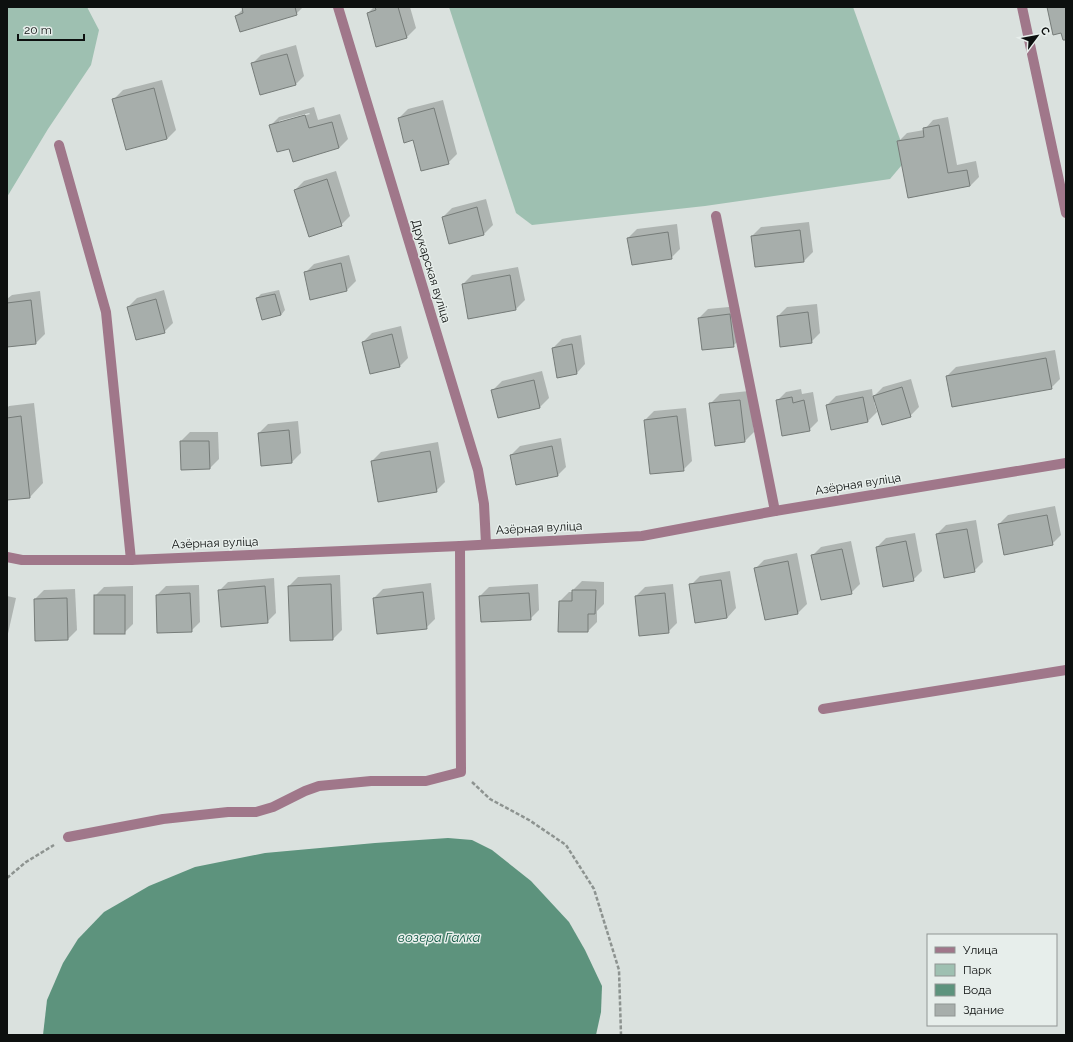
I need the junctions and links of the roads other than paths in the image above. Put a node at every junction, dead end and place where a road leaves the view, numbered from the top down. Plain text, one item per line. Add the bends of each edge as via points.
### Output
1 (338, 7) edge
2 (1022, 7) edge
3 (59, 145) dead end
4 (1066, 213) edge
5 (716, 216) dead end
6 (1066, 463) edge
7 (775, 511) junction
8 (486, 544) junction
9 (460, 546) junction
10 (7, 557) edge
11 (131, 560) junction
12 (1066, 670) edge
13 (823, 709) dead end
14 (68, 837) road end

1 - 8 street, Друкарская вуліца via 478,470 484,504
2 - 4 street
3 - 11 street via 106,312
5 - 7 street
6 - 7 street, Азёрная вуліца
7 - 8 street, Азёрная вуліца via 642,536
8 - 9 street, Азёрная вуліца
9 - 11 street, Азёрная вуліца
9 - 14 street via 461,772 426,781 319,786 256,812 228,812 163,819
10 - 11 street, Азёрная вуліца via 22,560
12 - 13 street

